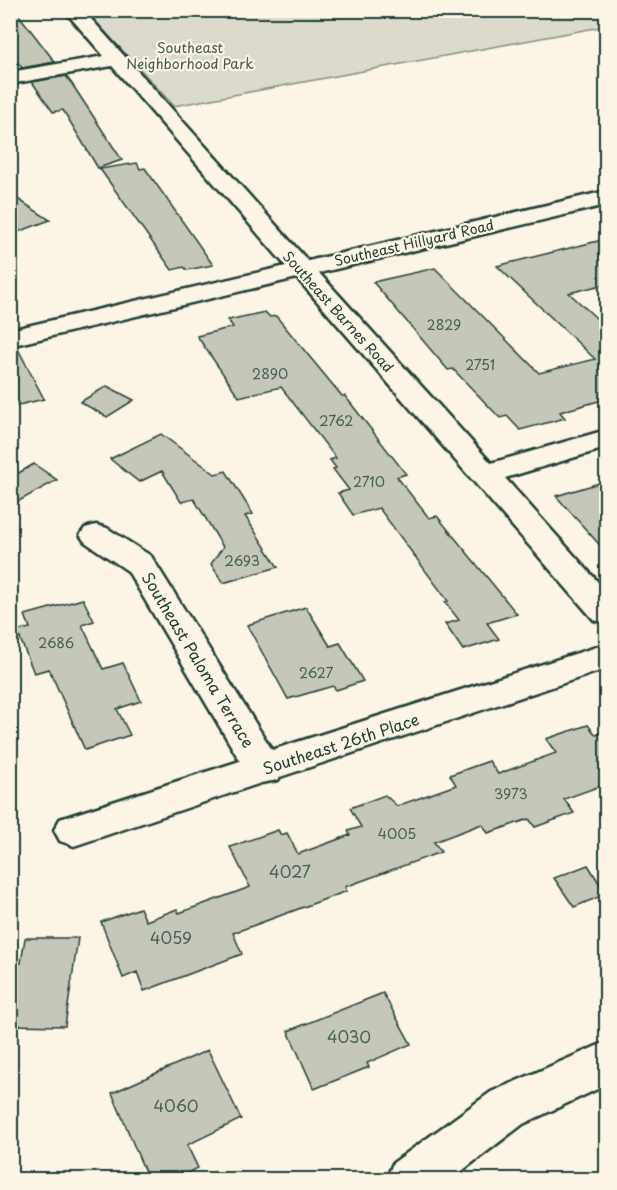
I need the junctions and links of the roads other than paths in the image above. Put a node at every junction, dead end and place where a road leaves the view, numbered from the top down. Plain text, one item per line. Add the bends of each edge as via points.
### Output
1 (73, 10) edge
2 (116, 60) junction
3 (10, 78) edge
4 (606, 198) edge
5 (301, 270) junction
6 (11, 337) edge
7 (606, 439) edge
8 (484, 475) junction
9 (96, 535) dead end
10 (606, 612) edge
11 (606, 656) edge
12 (265, 770) junction
13 (74, 830) dead end
14 (606, 1064) edge
15 (411, 1179) edge

1 - 2 street, Southeast Barnes Road
2 - 3 street
2 - 5 street, Southeast Barnes Road
4 - 5 street, Southeast Hillyard Road
5 - 6 street, Southeast Hillyard Road
5 - 8 street, Southeast Barnes Road
7 - 8 street
8 - 10 street, Southeast Barnes Road
9 - 12 street, Southeast Paloma Terrace via 140,564
11 - 12 street, Southeast 26th Place
12 - 13 street, Southeast 26th Place
14 - 15 street via 507,1108

